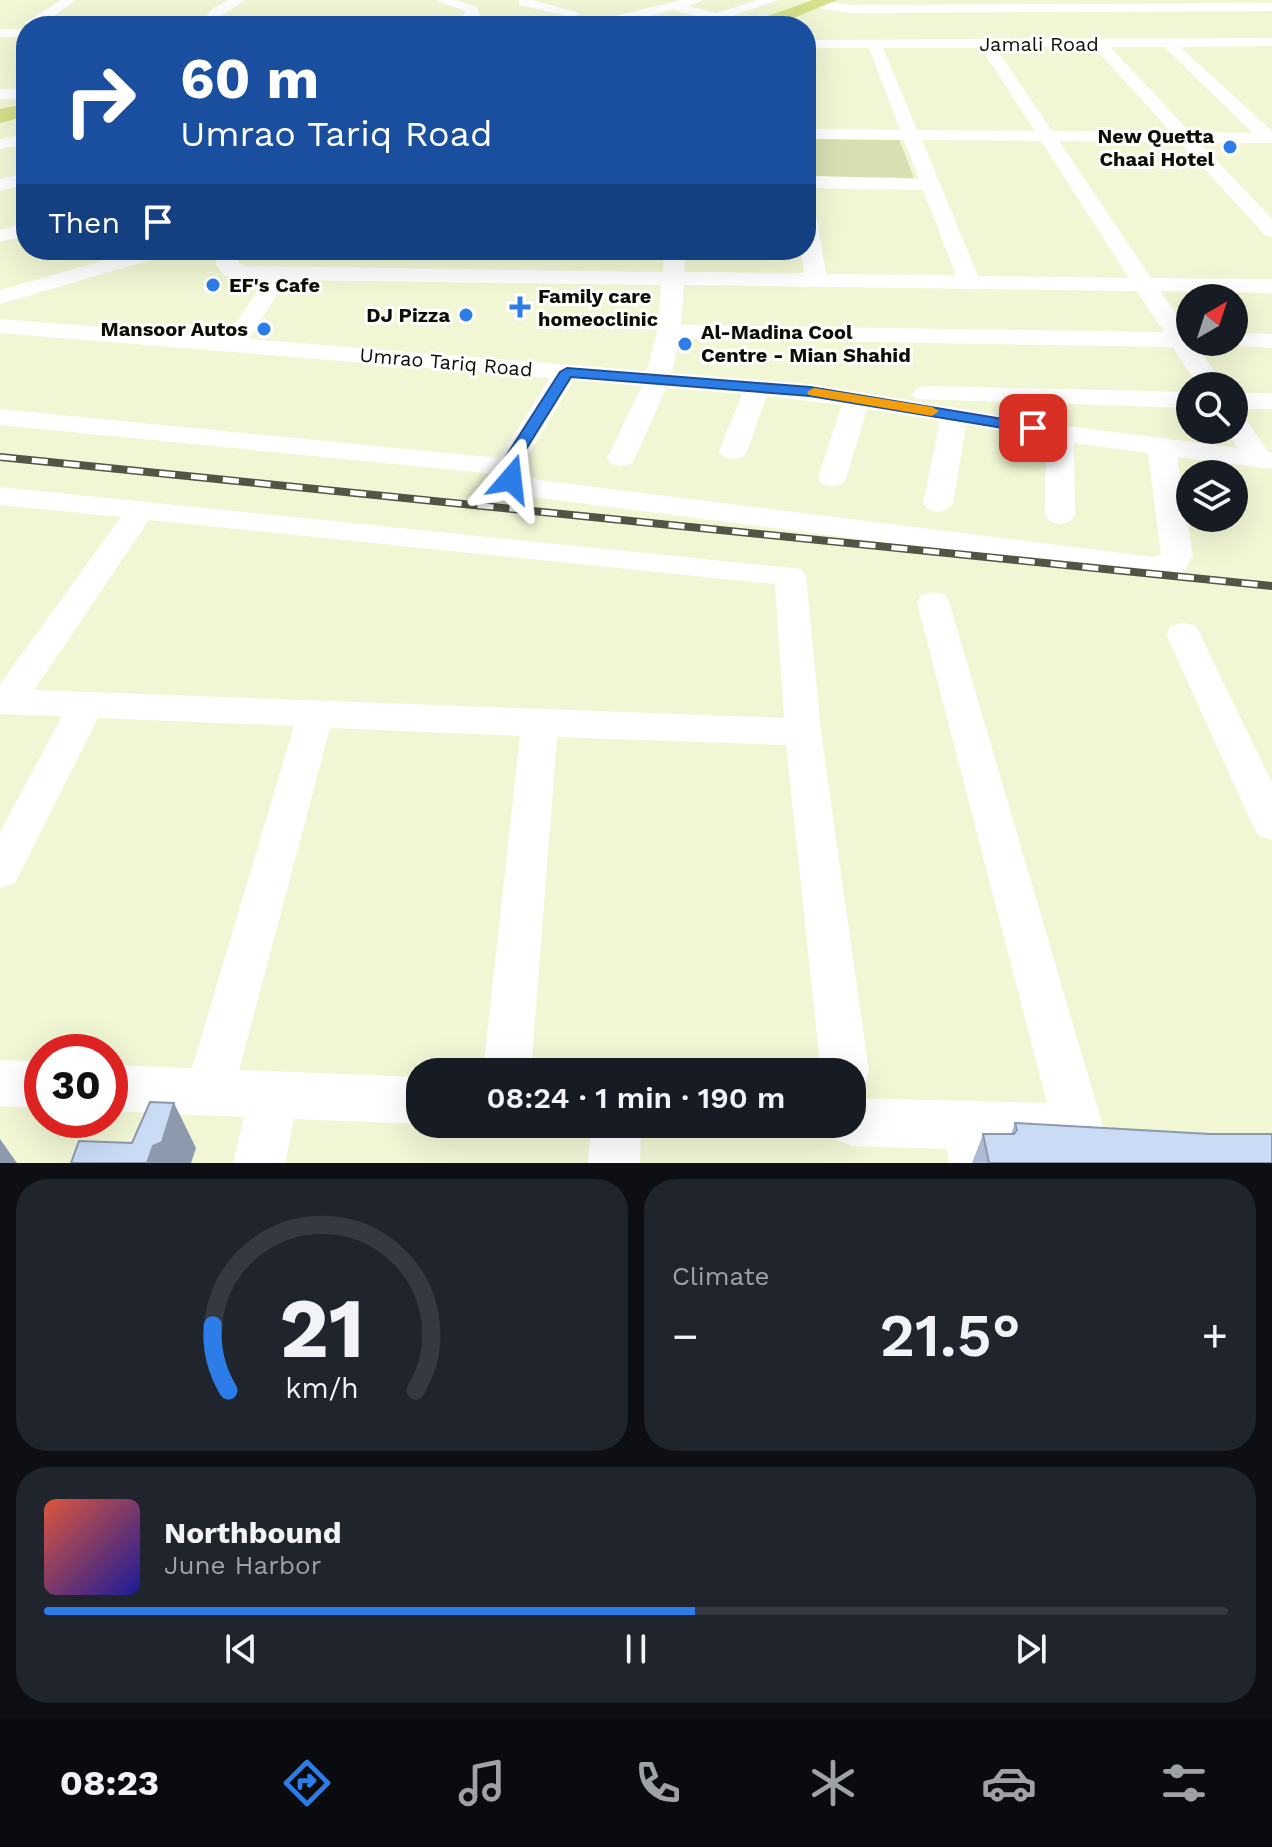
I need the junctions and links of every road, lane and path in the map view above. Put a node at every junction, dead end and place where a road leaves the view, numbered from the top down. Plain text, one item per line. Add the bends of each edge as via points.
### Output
1 (70, 0) edge
2 (239, 0) edge
3 (441, 0) edge
4 (650, 0) edge
5 (698, 0) edge
6 (773, 0) edge
7 (849, 0) edge
8 (524, 2) dead end
9 (826, 4) edge
10 (1245, 4) edge
11 (607, 6) dead end
12 (675, 6) junction
13 (1272, 7) edge
14 (644, 15) junction
15 (46, 16) edge
16 (214, 16) edge
17 (472, 16) edge
18 (585, 16) edge
19 (639, 16) edge
20 (713, 16) edge
21 (720, 16) edge
22 (787, 16) edge
23 (799, 16) edge
24 (1272, 23) edge
25 (1272, 42) edge
26 (1098, 43) junction
27 (1168, 43) junction
28 (816, 44) edge
29 (986, 44) junction
30 (875, 45) junction
31 (911, 133) junction
32 (816, 134) edge
33 (1046, 135) junction
34 (1186, 137) junction
35 (1270, 138) edge
36 (816, 182) edge
37 (931, 185) junction
38 (1272, 231) edge
39 (129, 260) edge
40 (227, 260) edge
41 (386, 260) edge
42 (536, 260) edge
43 (675, 260) edge
44 (813, 260) edge
45 (280, 273) junction
46 (379, 273) junction
47 (532, 275) junction
48 (674, 277) junction
49 (816, 279) junction
50 (969, 281) junction
51 (1143, 283) junction
52 (1272, 286) edge
53 (0, 297) edge
54 (0, 326) edge
55 (1176, 328) edge
56 (669, 332) junction
57 (1176, 340) edge
58 (1248, 340) edge
59 (1272, 341) edge
60 (233, 345) junction
61 (567, 372) junction
62 (658, 378) junction
63 (758, 387) junction
64 (810, 392) junction
65 (857, 399) junction
66 (1176, 400) edge
67 (1248, 401) edge
68 (1272, 401) edge
69 (954, 415) junction
70 (0, 417) edge
71 (1060, 433) junction
72 (1248, 438) edge
73 (1161, 446) junction
74 (733, 451) dead end
75 (621, 458) dead end
76 (1266, 460) edge
77 (507, 467) junction
78 (832, 478) dead end
79 (3, 501) edge
80 (938, 503) dead end
81 (140, 511) junction
82 (1060, 515) dead end
83 (933, 602) dead end
84 (1183, 634) dead end
85 (4, 701) edge
86 (86, 705) junction
87 (316, 713) junction
88 (539, 726) junction
89 (803, 732) junction
90 (1272, 824) edge
91 (0, 871) edge
92 (508, 1058) edge
93 (843, 1058) edge
94 (0, 1083) edge
95 (24, 1084) edge
96 (128, 1089) edge
97 (209, 1092) junction
98 (274, 1096) junction
99 (406, 1101) edge
100 (866, 1125) edge
101 (615, 1138) edge
102 (971, 1144) edge
103 (259, 1163) edge
104 (614, 1163) edge

1 - 15 street
2 - 16 street
3 - 17 street via 471,9
4 - 12 street
5 - 12 street
6 - 21 street
7 - 9 main road
8 - 18 street
9 - 10 street via 849,9
9 - 22 main road
9 - 23 main road
10 - 13 street
10 - 24 street
11 - 14 street
12 - 14 street
12 - 20 street
14 - 19 street
25 - 27 street, Jamali Road
26 - 27 street, Jamali Road
26 - 29 street, Jamali Road
26 - 34 street
27 - 35 street
28 - 30 street, Jamali Road
29 - 30 street, Jamali Road
29 - 33 street
30 - 31 street
31 - 32 street
31 - 33 street
31 - 37 street
33 - 34 street
33 - 51 street
34 - 35 street
34 - 38 street
36 - 37 street
37 - 50 street
39 - 53 street
40 - 45 street via 233,271
41 - 46 street
42 - 47 street
43 - 48 street
44 - 49 street
45 - 46 street
45 - 60 street
46 - 47 street
47 - 48 street
48 - 49 street
48 - 56 street
49 - 50 street
50 - 51 street
51 - 52 street
51 - 55 street
54 - 60 street, Umrao Tariq Road
56 - 57 street
56 - 62 street
58 - 59 street
60 - 61 street, Umrao Tariq Road
61 - 62 street, Umrao Tariq Road
61 - 77 street
62 - 63 street, Umrao Tariq Road
62 - 75 street
63 - 64 street, Umrao Tariq Road
63 - 74 street
64 - 65 street, Umrao Tariq Road
64 - 66 street
65 - 69 street, Umrao Tariq Road
65 - 78 street
67 - 68 street
69 - 71 street, Umrao Tariq Road
69 - 80 street
70 - 77 street
71 - 73 street, Umrao Tariq Road
71 - 82 street
72 - 76 street
73 - 76 street, Umrao Tariq Road
73 - 77 street via 1177,555 1172,566 1153,567 533,488 511,479
79 - 81 street
81 - 85 street
81 - 89 street via 790,576
83 - 102 street via 1101,1131
84 - 90 street
85 - 86 street
86 - 87 street
86 - 91 street
87 - 88 street
87 - 97 street
88 - 89 street
88 - 92 street
89 - 93 street
94 - 95 street
96 - 97 street
97 - 98 street
98 - 99 street
98 - 103 street
100 - 102 street
101 - 104 street

